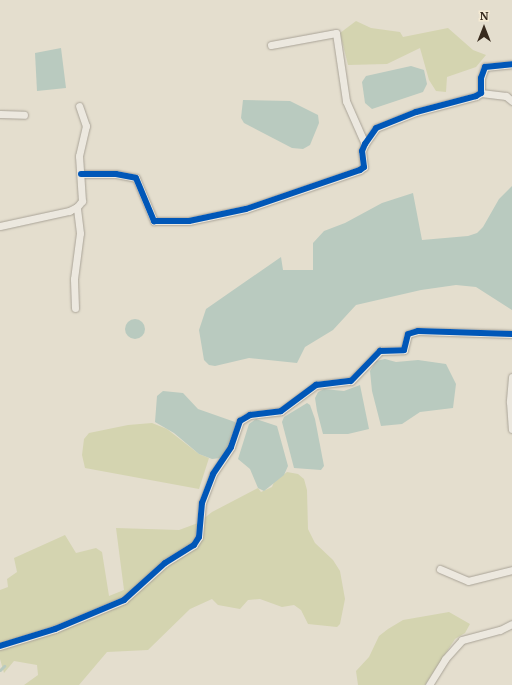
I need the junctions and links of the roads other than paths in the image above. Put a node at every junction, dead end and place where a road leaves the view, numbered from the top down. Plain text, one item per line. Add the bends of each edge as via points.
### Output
1 (271, 45) dead end
2 (512, 64) edge
3 (481, 93) junction
4 (512, 101) edge
5 (79, 106) dead end
6 (0, 114) edge
7 (24, 115) dead end
8 (365, 144) junction
9 (81, 174) junction
10 (77, 207) junction
11 (0, 226) edge
12 (75, 308) dead end
13 (512, 334) edge
14 (512, 377) edge
15 (512, 429) edge
16 (440, 569) dead end
17 (512, 570) edge
18 (512, 624) edge
19 (0, 646) edge
20 (429, 685) edge

1 - 8 street via 336,33 346,101
2 - 3 street via 485,67 480,78
3 - 4 street via 506,96
3 - 8 street via 392,119 376,128
5 - 9 street via 86,126 86,134 80,146
6 - 7 street
8 - 9 street via 362,151 364,167 360,170 246,209 189,221 154,221 136,178 116,174
9 - 10 street via 82,201
10 - 11 street
10 - 12 street via 80,233 74,279
13 - 19 street via 418,331 408,334 404,350 380,351 351,381 321,384 281,411 250,415 240,421 231,447 213,474 202,503 199,537 194,546 164,563 124,600 55,629
14 - 15 street
16 - 17 street via 468,581
18 - 20 street via 500,630 462,640 445,659

